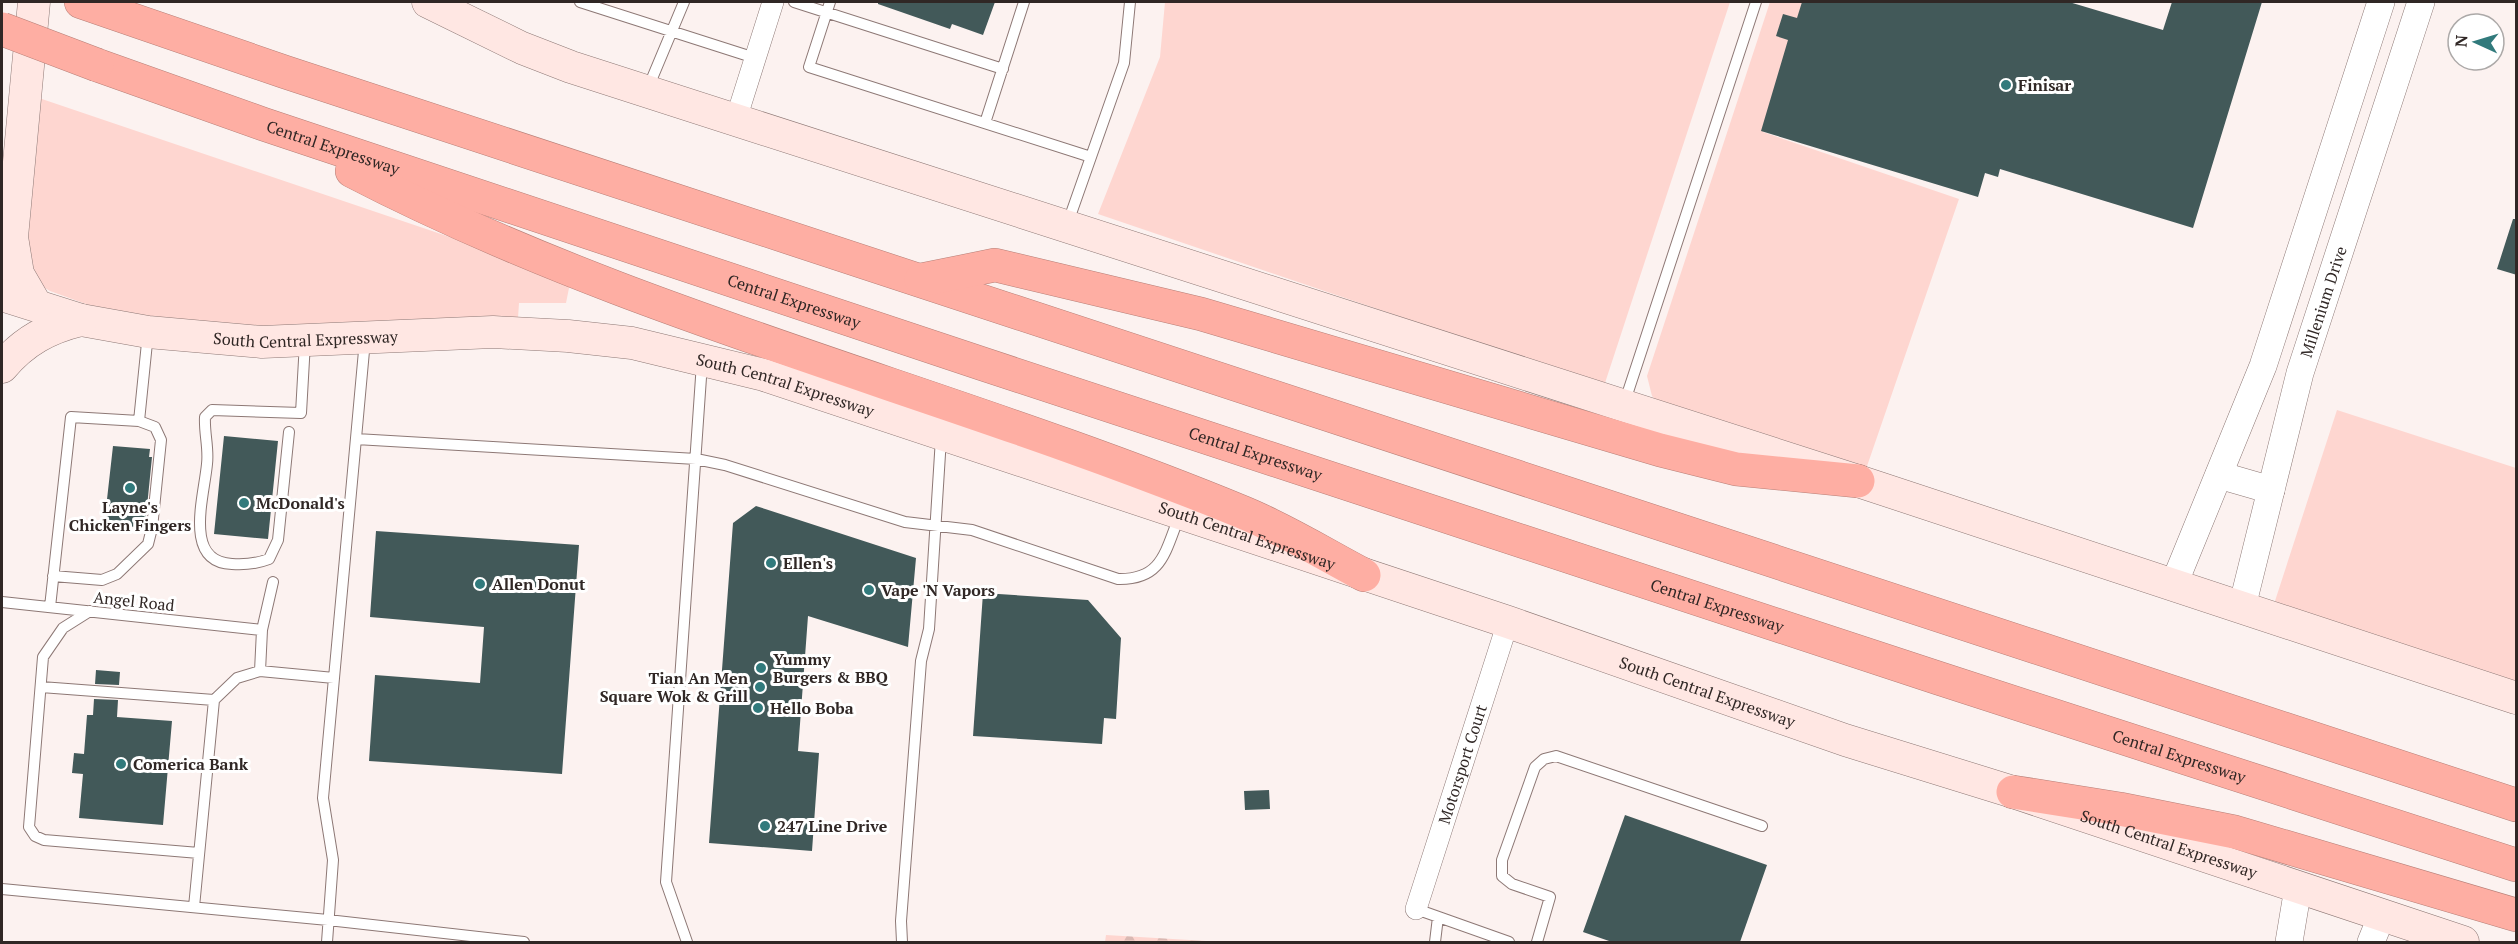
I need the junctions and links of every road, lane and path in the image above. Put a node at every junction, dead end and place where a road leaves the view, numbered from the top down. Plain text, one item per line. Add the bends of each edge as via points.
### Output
1 (34, 2) edge
2 (580, 2) edge
3 (684, 2) edge
4 (773, 2) edge
5 (794, 2) edge
6 (1024, 2) edge
7 (1130, 2) edge
8 (1756, 2) edge
9 (2381, 2) edge
10 (2421, 2) edge
11 (435, 3) edge
12 (91, 5) edge
13 (829, 7) edge
14 (2, 29) edge
15 (673, 31) junction
16 (755, 58) junction
17 (1003, 69) junction
18 (647, 91) junction
19 (736, 119) junction
20 (985, 123) junction
21 (263, 124) junction
22 (1091, 157) junction
23 (1067, 226) junction
24 (919, 280) junction
25 (2, 295) edge
26 (36, 305) junction
27 (81, 320) junction
28 (148, 332) junction
29 (365, 339) junction
30 (305, 342) junction
31 (703, 358) junction
32 (2, 367) edge
33 (1623, 407) junction
34 (139, 422) junction
35 (289, 432) dead end
36 (941, 435) junction
37 (356, 439) junction
38 (696, 459) junction
39 (2218, 475) junction
40 (1858, 481) junction
41 (2271, 490) junction
42 (1180, 514) junction
43 (937, 526) junction
44 (1364, 574) junction
45 (53, 576) junction
46 (273, 582) dead end
47 (2174, 584) junction
48 (2, 602) edge
49 (50, 607) junction
50 (2242, 607) junction
51 (90, 611) junction
52 (1508, 621) junction
53 (262, 630) junction
54 (260, 671) junction
55 (334, 678) junction
56 (41, 687) junction
57 (2517, 698) edge
58 (214, 700) junction
59 (2013, 792) junction
60 (2517, 805) edge
61 (1762, 826) dead end
62 (199, 854) junction
63 (2517, 864) edge
64 (2298, 888) junction
65 (2, 889) edge
66 (194, 907) junction
67 (1416, 909) joint
68 (2517, 915) edge
69 (1438, 917) junction
70 (328, 920) junction
71 (2376, 929) edge
72 (327, 942) edge
73 (524, 942) edge
74 (687, 942) edge
75 (902, 942) edge
76 (1435, 942) edge
77 (1509, 942) edge
78 (1537, 942) edge
79 (2289, 942) edge
80 (2463, 942) edge

1 - 26 main road via 12,237 18,274
2 - 15 lane
3 - 15 lane
4 - 16 street
5 - 13 lane
6 - 17 lane
7 - 22 lane via 1125,63
8 - 33 lane
9 - 39 street via 2263,366
10 - 41 street, Millenium Drive via 2300,373
11 - 18 main road via 522,48
12 - 24 highway
13 - 17 lane
13 - 20 lane via 809,67
14 - 21 highway, Central Expressway, bridge
15 - 16 lane
15 - 18 lane
16 - 19 street
17 - 20 lane
18 - 19 main road
19 - 23 main road
20 - 22 lane
21 - 44 highway via 434,213 760,340 1244,513
21 - 63 highway, Central Expressway via 1938,678
22 - 23 lane
23 - 33 main road
24 - 40 highway via 995,265 1201,314 1649,447 1736,469
24 - 60 highway
25 - 26 main road, South Central Expressway
26 - 27 main road, South Central Expressway
27 - 28 main road, South Central Expressway
27 - 32 main road via 54,326 12,354
28 - 30 main road, South Central Expressway
28 - 34 lane
29 - 30 main road, South Central Expressway
29 - 31 main road, South Central Expressway via 493,332 558,335 632,343
29 - 37 lane
30 - 35 lane via 301,413 220,409 205,417 208,459 200,540 212,560 236,565 269,559 278,540
31 - 36 main road, South Central Expressway
31 - 38 lane
33 - 40 main road
34 - 45 lane via 71,417
34 - 45 lane via 155,427 161,440 148,544 117,574 102,579
36 - 42 main road, South Central Expressway
36 - 43 lane
37 - 38 lane
37 - 55 lane
38 - 43 lane via 905,522
38 - 74 lane via 666,882
39 - 41 street
39 - 47 street
40 - 47 main road
41 - 50 street, Millenium Drive
42 - 43 lane via 1157,566 1149,574 1134,579 1118,579 972,530
42 - 44 main road, South Central Expressway
43 - 75 lane via 929,629 921,661
44 - 52 main road, South Central Expressway
45 - 49 lane
46 - 53 lane
47 - 50 main road
48 - 49 lane, Angel Road
49 - 51 lane, Angel Road
50 - 57 main road
51 - 53 lane, Angel Road
51 - 56 lane via 51,641 43,657
52 - 59 main road, South Central Expressway via 1845,740
52 - 67 street, Motorsport Court
53 - 54 lane
54 - 55 lane
54 - 58 lane via 237,678
55 - 70 lane via 323,798 333,860
56 - 58 lane
56 - 62 lane via 29,828 35,836
58 - 62 lane
59 - 64 main road, South Central Expressway
59 - 68 highway via 2235,832
61 - 78 lane via 1556,756 1545,759 1535,767 1502,860 1502,876 1512,884 1550,897
62 - 66 lane
64 - 71 main road, South Central Expressway
64 - 79 street
65 - 66 lane
66 - 70 lane
67 - 69 lane
69 - 76 lane
69 - 77 lane
70 - 72 lane
70 - 73 lane
71 - 80 main road, South Central Expressway

